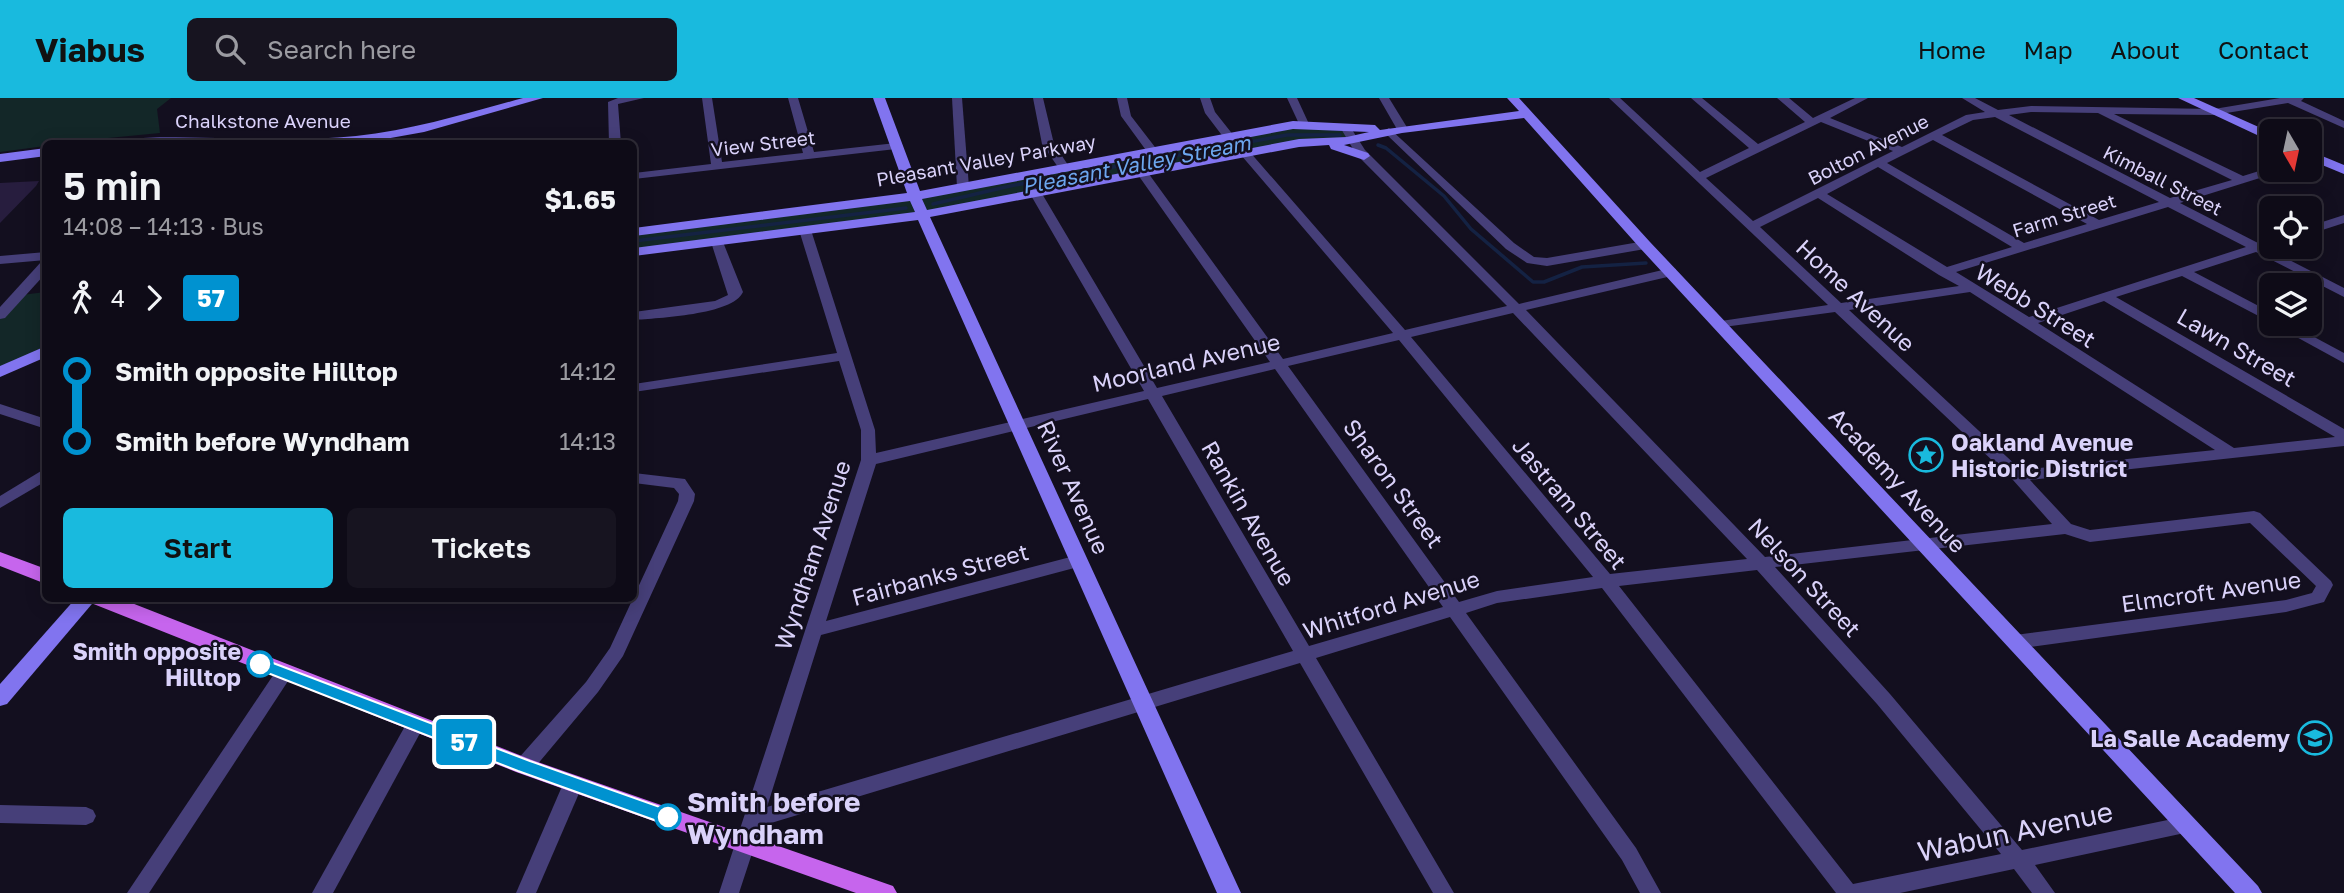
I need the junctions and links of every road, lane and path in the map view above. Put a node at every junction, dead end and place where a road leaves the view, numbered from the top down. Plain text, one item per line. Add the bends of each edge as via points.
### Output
1 (537, 98) edge
2 (639, 98) edge
3 (707, 98) edge
4 (793, 98) edge
5 (879, 98) edge
6 (957, 98) edge
7 (1038, 98) edge
8 (1122, 98) edge
9 (1205, 98) edge
10 (1292, 98) edge
11 (1384, 98) edge
12 (1513, 98) edge
13 (1614, 98) edge
14 (1696, 98) edge
15 (1782, 98) edge
16 (1863, 98) edge
17 (1967, 98) edge
18 (2184, 98) edge
19 (2291, 99) edge
20 (2097, 110) junction
21 (1993, 112) junction
22 (2214, 112) junction
23 (1527, 114) junction
24 (1816, 120) junction
25 (1304, 124) junction
26 (2344, 125) edge
27 (1345, 127) junction
28 (1395, 130) junction
29 (2259, 132) edge
30 (1933, 135) junction
31 (1228, 136) junction
32 (320, 140) edge
33 (615, 140) edge
34 (1353, 141) junction
35 (1307, 142) junction
36 (896, 146) junction
37 (1757, 149) junction
38 (1152, 151) junction
39 (1902, 152) junction
40 (42, 153) edge
41 (1245, 153) junction
42 (809, 156) junction
43 (1364, 156) junction
44 (0, 158) edge
45 (2322, 161) edge
46 (1879, 163) junction
47 (717, 166) junction
48 (1064, 167) junction
49 (2344, 170) edge
50 (1142, 172) junction
51 (2259, 175) edge
52 (637, 176) edge
53 (1698, 177) junction
54 (2242, 180) junction
55 (963, 187) junction
56 (1035, 192) junction
57 (1819, 194) junction
58 (914, 196) junction
59 (2169, 203) junction
60 (923, 214) junction
61 (2344, 219) edge
62 (2330, 223) junction
63 (2098, 225) junction
64 (2322, 226) edge
65 (1751, 227) junction
66 (804, 230) junction
67 (2344, 230) edge
68 (637, 232) edge
69 (717, 242) junction
70 (1646, 245) junction
71 (2259, 247) edge
72 (2023, 248) junction
73 (2256, 248) junction
74 (637, 252) edge
75 (42, 256) edge
76 (0, 260) edge
77 (42, 269) edge
78 (1671, 272) junction
79 (1944, 272) junction
80 (2185, 272) junction
81 (1970, 288) junction
82 (2344, 293) edge
83 (2106, 297) junction
84 (1836, 307) junction
85 (1514, 309) junction
86 (2259, 312) edge
87 (0, 315) edge
88 (637, 316) edge
89 (2027, 322) junction
90 (1721, 325) junction
91 (1402, 335) junction
92 (2302, 336) edge
93 (42, 353) edge
94 (844, 356) junction
95 (2344, 359) edge
96 (1279, 364) junction
97 (0, 372) edge
98 (637, 388) edge
99 (1153, 393) junction
100 (0, 409) edge
101 (42, 423) edge
102 (1018, 425) junction
103 (2344, 438) edge
104 (2231, 453) junction
105 (869, 460) junction
106 (42, 476) edge
107 (2018, 476) junction
108 (637, 478) edge
109 (0, 503) edge
110 (2065, 528) junction
111 (1923, 543) junction
112 (0, 559) edge
113 (1078, 561) junction
114 (1762, 563) junction
115 (42, 575) edge
116 (1606, 581) junction
117 (84, 602) edge
118 (108, 602) edge
119 (1456, 610) junction
120 (813, 631) junction
121 (2015, 642) junction
122 (1305, 655) junction
123 (284, 673) junction
124 (0, 698) edge
125 (1143, 703) junction
126 (416, 724) junction
127 (524, 766) junction
128 (573, 784) junction
129 (0, 814) edge
130 (86, 816) dead end
131 (751, 820) junction
132 (2187, 825) junction
133 (744, 844) junction
134 (2018, 859) junction
135 (137, 893) edge
136 (322, 893) edge
137 (526, 893) edge
138 (729, 893) edge
139 (885, 893) edge
140 (1229, 893) edge
141 (1444, 893) edge
142 (1651, 893) edge
143 (1848, 893) edge
144 (1854, 893) edge
145 (2045, 893) edge
146 (2250, 893) edge

1 - 32 street, Chalkstone Avenue via 365,139
2 - 33 street via 612,102
3 - 47 street
4 - 42 street
5 - 36 street, River Avenue
6 - 55 street
7 - 48 street via 1048,144
8 - 38 street via 1126,116
9 - 31 street
10 - 25 street
11 - 28 street
12 - 23 street, Academy Avenue
13 - 53 street, Home Avenue
14 - 37 street
15 - 24 street
16 - 24 street
17 - 21 street, Kimball Street
18 - 22 street
19 - 22 street, Bolton Avenue
19 - 26 street
20 - 21 street, Bolton Avenue
20 - 22 street, Bolton Avenue
20 - 54 street
21 - 30 street, Bolton Avenue via 1970,117
21 - 59 street, Kimball Street
22 - 29 street
23 - 28 street
23 - 70 street, Academy Avenue
24 - 37 street
24 - 39 street
25 - 27 street, Pleasant Valley Parkway
25 - 31 street, Pleasant Valley Parkway
27 - 28 street, Pleasant Valley Parkway
27 - 34 street, Pleasant Valley Parkway
28 - 34 street, Pleasant Valley Parkway
28 - 70 street via 1510,246 1531,260 1548,262
30 - 39 street, Bolton Avenue
30 - 63 street
31 - 38 street, Pleasant Valley Parkway
34 - 35 street, Pleasant Valley Parkway
34 - 43 street, Pleasant Valley Parkway
35 - 41 street, Pleasant Valley Parkway
35 - 43 street, Pleasant Valley Parkway
36 - 42 street, View Street
36 - 58 street, River Avenue
37 - 53 street
38 - 48 street, Pleasant Valley Parkway
39 - 46 street, Bolton Avenue
40 - 44 street
41 - 50 street, Pleasant Valley Parkway
41 - 91 street, Jastram Street
42 - 47 street, View Street
43 - 85 street, Pleasant Valley Parkway
45 - 49 street
46 - 57 street, Bolton Avenue
46 - 72 street
47 - 52 street, View Street
48 - 55 street, Pleasant Valley Parkway
50 - 56 street, Pleasant Valley Parkway
50 - 96 street, Sharon Street
51 - 54 street, Farm Street
53 - 65 street, Home Avenue
54 - 59 street, Farm Street
55 - 58 street, Pleasant Valley Parkway
56 - 60 street, Pleasant Valley Parkway
56 - 99 street, Rankin Avenue
57 - 65 street, Bolton Avenue
57 - 79 street, Webb Street
58 - 60 street, River Avenue
58 - 68 street, Pleasant Valley Parkway
59 - 63 street, Farm Street
59 - 73 street, Kimball Street
60 - 66 street, Pleasant Valley Parkway
60 - 102 street, River Avenue
61 - 62 street
62 - 64 street
62 - 67 street
63 - 72 street, Farm Street
65 - 84 street, Home Avenue
66 - 69 street, Pleasant Valley Parkway
66 - 94 street, Wyndham Avenue
69 - 74 street, Pleasant Valley Parkway
69 - 88 street via 734,297 718,305
70 - 78 street, Academy Avenue
71 - 73 street
72 - 79 street, Farm Street
73 - 80 street
73 - 82 street, Kimball Street
75 - 76 street
77 - 87 street
78 - 85 street
78 - 90 street, Academy Avenue
79 - 81 street, Webb Street
80 - 83 street
80 - 86 street
81 - 84 street
81 - 89 street, Webb Street
83 - 89 street
83 - 103 street, Lawn Street
84 - 90 street
84 - 107 street, Home Avenue
85 - 91 street, Moorland Avenue
85 - 114 street, Nelson Street
89 - 104 street, Webb Street
90 - 111 street, Academy Avenue
91 - 96 street, Moorland Avenue
91 - 116 street, Jastram Street
92 - 95 street
93 - 97 street
94 - 98 street
94 - 105 street, Wyndham Avenue via 868,430
96 - 99 street, Moorland Avenue
96 - 119 street, Sharon Street
99 - 102 street, Moorland Avenue
99 - 122 street, Rankin Avenue
100 - 101 street
102 - 105 street, Moorland Avenue
102 - 113 street, River Avenue
103 - 104 street
104 - 107 street
105 - 120 street, Wyndham Avenue
106 - 109 street
107 - 110 street, Home Avenue
108 - 127 street via 679,483 686,501 617,651
110 - 111 street, Whitford Avenue
110 - 121 street, Elmcroft Avenue via 2090,536 2254,517 2325,585 2318,598 2286,606
111 - 114 street, Whitford Avenue
111 - 121 street, Academy Avenue
112 - 115 main road
113 - 120 street, Fairbanks Street
113 - 125 street, River Avenue
114 - 116 street, Whitford Avenue
114 - 134 street, Nelson Street via 1891,704
116 - 119 street, Whitford Avenue via 1497,597
116 - 143 street, Jastram Street
117 - 124 street
118 - 123 main road
119 - 122 street, Whitford Avenue
119 - 142 street, Sharon Street via 1629,854
120 - 131 street, Wyndham Avenue
121 - 132 street, Academy Avenue
122 - 125 street, Whitford Avenue
122 - 141 street, Rankin Avenue
123 - 126 main road
123 - 135 street
125 - 131 street, Whitford Avenue
125 - 140 street, River Avenue
126 - 127 main road
126 - 136 street
127 - 128 main road
128 - 133 main road
128 - 137 street
129 - 130 street
131 - 133 street, Wyndham Avenue
132 - 134 street, Wabun Avenue
132 - 146 street, Academy Avenue
133 - 138 street, Wyndham Avenue
133 - 139 main road
134 - 144 street, Wabun Avenue
134 - 145 street, Nelson Street

